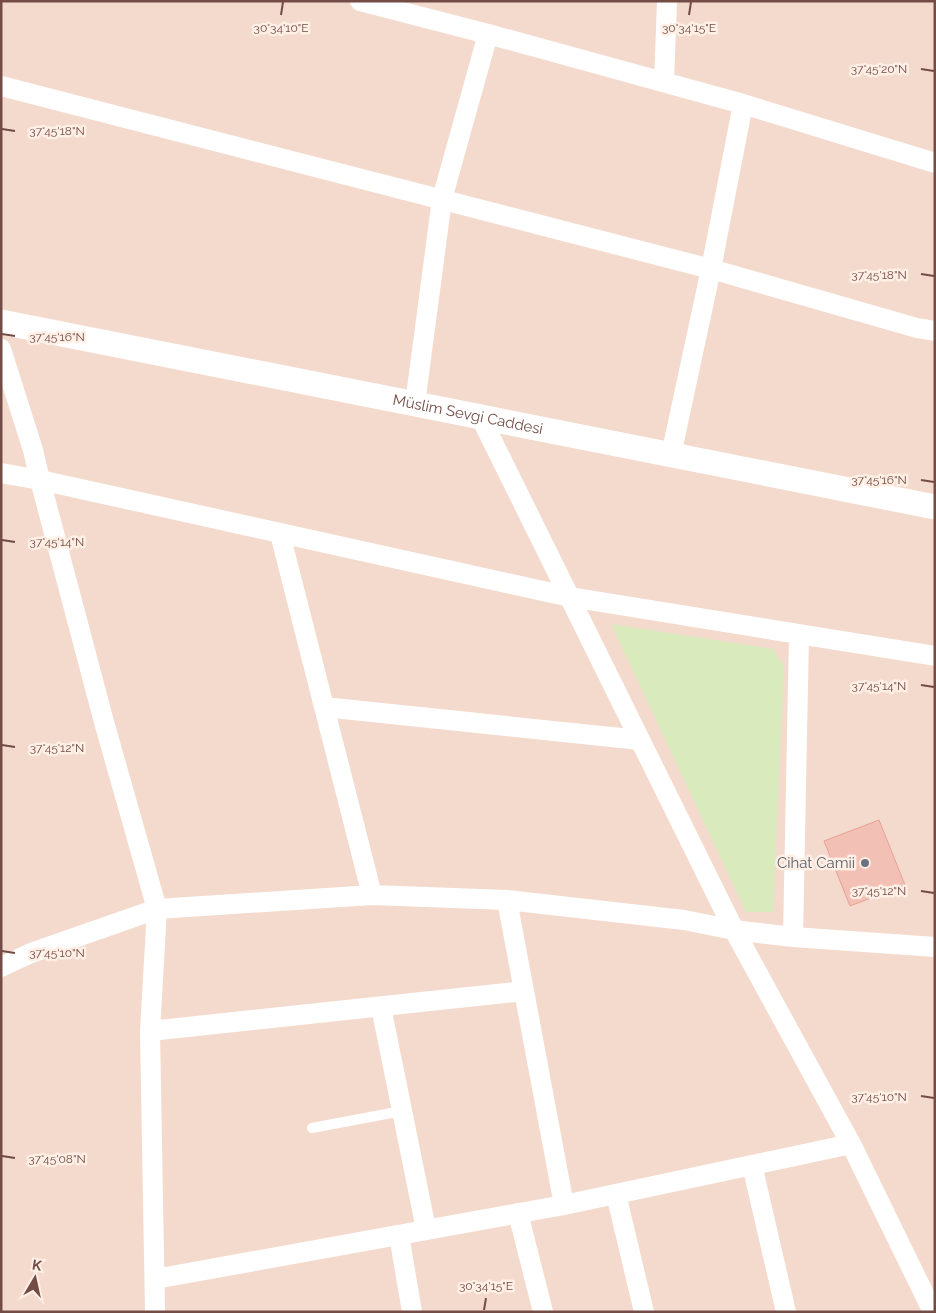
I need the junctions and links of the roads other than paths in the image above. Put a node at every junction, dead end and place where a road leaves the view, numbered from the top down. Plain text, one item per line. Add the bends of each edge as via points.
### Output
1 (360, 1) edge
2 (667, 1) edge
3 (488, 34) junction
4 (664, 82) junction
5 (1, 86) edge
6 (743, 104) junction
7 (935, 163) edge
8 (442, 199) junction
9 (711, 269) junction
10 (1, 322) edge
11 (935, 331) edge
12 (1, 350) edge
13 (415, 404) junction
14 (480, 416) junction
15 (671, 455) junction
16 (1, 473) edge
17 (40, 480) junction
18 (935, 506) edge
19 (280, 534) junction
20 (570, 597) junction
21 (798, 634) junction
22 (935, 656) edge
23 (324, 706) junction
24 (640, 740) junction
25 (372, 895) junction
26 (507, 900) junction
27 (158, 909) junction
28 (734, 930) junction
29 (792, 937) junction
30 (935, 947) edge
31 (1, 967) edge
32 (524, 991) junction
33 (381, 1007) junction
34 (150, 1031) junction
35 (402, 1111) junction
36 (312, 1128) dead end
37 (851, 1144) junction
38 (752, 1165) junction
39 (616, 1194) junction
40 (564, 1204) junction
41 (518, 1213) junction
42 (426, 1229) junction
43 (399, 1235) junction
44 (155, 1279) junction
45 (155, 1312) edge
46 (412, 1312) edge
47 (543, 1312) edge
48 (644, 1312) edge
49 (786, 1312) edge
50 (933, 1312) edge

1 - 3 street
2 - 4 street
3 - 4 street
3 - 8 street
4 - 6 street
5 - 8 street
6 - 7 street
6 - 9 street
8 - 9 street
8 - 13 street
9 - 11 street
9 - 15 street
10 - 13 street, Müslim Sevgi Caddesi
12 - 17 street
13 - 14 street, Müslim Sevgi Caddesi
14 - 15 street, Müslim Sevgi Caddesi
14 - 20 street
15 - 18 street, Müslim Sevgi Caddesi
16 - 17 street
17 - 19 street
17 - 27 street
19 - 20 street
19 - 23 street
20 - 21 street
20 - 24 street
21 - 22 street
21 - 29 street
23 - 24 street
23 - 25 street
24 - 28 street
25 - 26 street
25 - 27 street
26 - 28 street via 684,920
26 - 32 street
27 - 31 street via 31,953
27 - 34 street
28 - 29 street
28 - 37 street
29 - 30 street
32 - 33 street
32 - 40 street
33 - 34 street
33 - 35 street
34 - 44 street
35 - 36 lane
35 - 42 street
37 - 38 street
37 - 50 street
38 - 39 street
38 - 49 street
39 - 40 street
39 - 48 street
40 - 41 street
41 - 42 street
41 - 47 street
42 - 43 street
43 - 44 street
43 - 46 street
44 - 45 street

